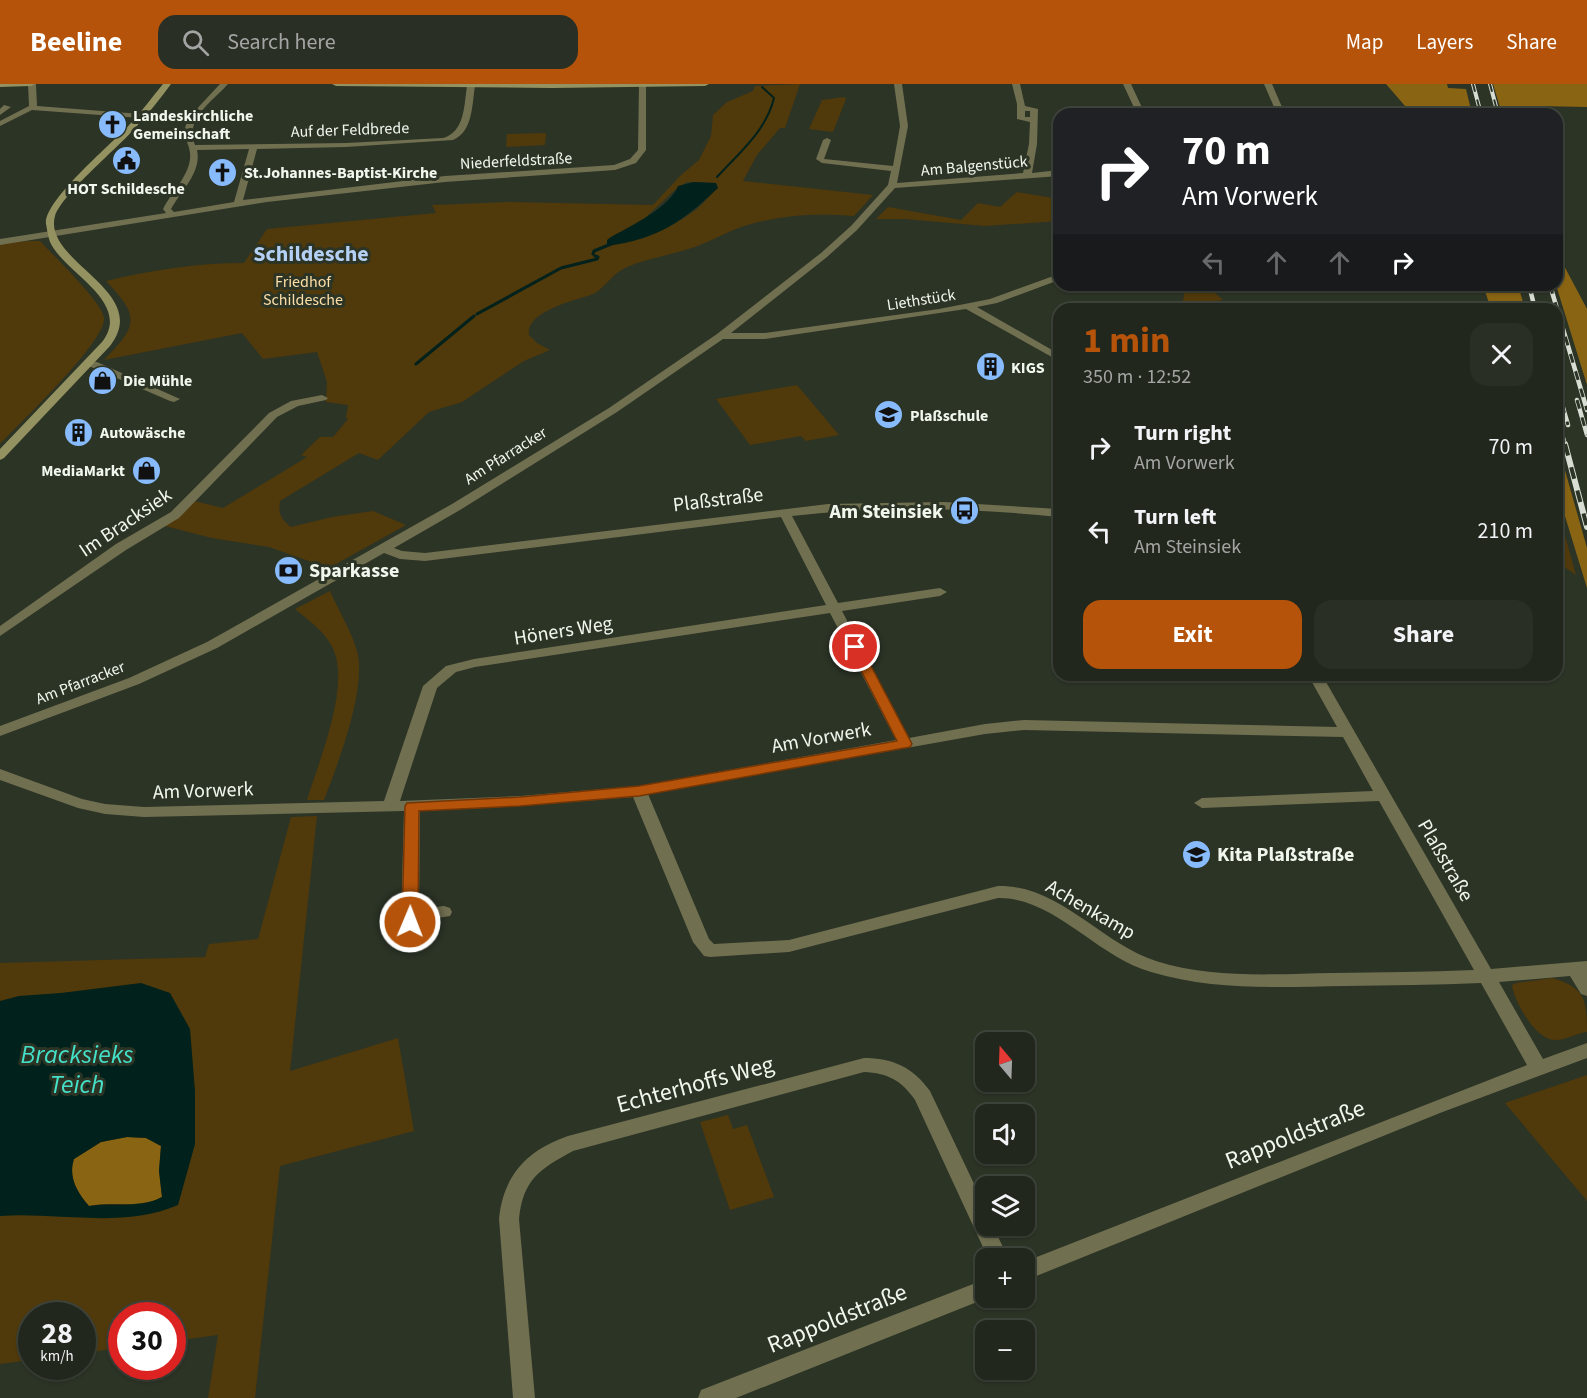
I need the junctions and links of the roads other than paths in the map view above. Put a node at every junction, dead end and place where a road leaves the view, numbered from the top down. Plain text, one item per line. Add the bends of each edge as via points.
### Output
1 (31, 84) edge
2 (167, 84) edge
3 (224, 84) edge
4 (336, 84) edge
5 (705, 84) edge
6 (897, 84) edge
7 (1016, 84) edge
8 (1127, 84) edge
9 (1268, 84) edge
10 (0, 85) edge
11 (642, 85) edge
12 (471, 86) junction
13 (31, 108) junction
14 (1138, 108) edge
15 (1278, 108) edge
16 (141, 116) junction
17 (195, 116) junction
18 (0, 124) edge
19 (827, 140) dead end
20 (254, 147) junction
21 (192, 148) junction
22 (897, 169) junction
23 (1053, 173) edge
24 (1026, 174) junction
25 (892, 186) junction
26 (238, 202) junction
27 (170, 213) junction
28 (52, 235) junction
29 (0, 242) edge
30 (1053, 279) edge
31 (969, 307) junction
32 (732, 327) junction
33 (782, 333) junction
34 (722, 336) junction
35 (1053, 355) edge
36 (86, 363) junction
37 (322, 398) dead end
38 (174, 399) dead end
39 (0, 456) edge
40 (1053, 512) edge
41 (785, 514) junction
42 (384, 548) junction
43 (940, 592) dead end
44 (835, 608) junction
45 (0, 632) edge
46 (1318, 681) edge
47 (0, 731) edge
48 (1346, 732) junction
49 (905, 744) junction
50 (0, 774) edge
51 (639, 791) junction
52 (1383, 796) junction
53 (1202, 803) dead end
54 (412, 806) junction
55 (390, 807) junction
56 (444, 912) dead end
57 (1581, 969) edge
58 (1487, 977) junction
59 (1587, 989) edge
60 (1587, 1050) edge
61 (1538, 1067) junction
62 (993, 1248) edge
63 (1035, 1268) edge
64 (975, 1292) edge
65 (524, 1398) edge
66 (709, 1398) edge

1 - 10 main road
1 - 13 street
2 - 16 main road
3 - 17 street
4 - 12 main road
5 - 11 main road
6 - 22 street, Am Pfarracker via 904,126
7 - 24 street via 1020,108 1034,108
8 - 14 street
9 - 15 street
11 - 12 main road
11 - 26 street, Niederfeldstraße via 642,150 633,161 615,167 445,179
12 - 20 street, Auf der Feldbrede via 465,116 451,138
13 - 16 street
13 - 18 street
16 - 17 street
16 - 28 main road via 56,204 50,221
17 - 21 street via 188,135
19 - 22 street via 822,160
20 - 21 street, Auf der Feldbrede
20 - 26 street
21 - 27 street via 192,167 173,195 167,209
22 - 25 street, Am Pfarracker
23 - 24 street, Am Balgenstück
24 - 25 street, Am Balgenstück
25 - 32 street, Am Pfarracker via 824,255
26 - 27 street, Niederfeldstraße
27 - 28 street, Niederfeldstraße
28 - 29 street, Niederfeldstraße
28 - 36 main road via 117,316 113,334
30 - 31 street, Liethstück
31 - 33 street, Liethstück
31 - 35 street
32 - 33 street, Liethstück
32 - 34 street, Am Pfarracker
33 - 34 street, Liethstück
34 - 42 street, Am Pfarracker via 613,410
36 - 38 street
36 - 39 main road
37 - 45 street, Im Bracksiek via 296,403 273,415 175,515
40 - 41 street, Plaßstraße via 922,505 828,508
41 - 42 street, Plaßstraße via 425,556 400,555
41 - 44 street
42 - 47 street, Am Pfarracker via 173,664
43 - 44 street
44 - 49 street
44 - 55 street, Höners Weg via 451,669 430,686
46 - 48 street, Plaßstraße
48 - 49 street, Am Vorwerk via 1024,724
48 - 52 street, Plaßstraße
49 - 51 street, Am Vorwerk
50 - 55 street, Am Vorwerk via 78,803 134,812
51 - 54 street, Am Vorwerk
51 - 58 street, Achenkamp via 702,942 710,951 789,946 998,892 1018,893 1043,902 1110,946 1151,966 1201,976 1264,980
52 - 53 street
52 - 58 street, Plaßstraße
54 - 55 street, Am Vorwerk
54 - 56 street via 410,919
57 - 58 street
57 - 59 street
58 - 61 street, Plaßstraße
60 - 61 street, Rappoldstraße
61 - 63 street, Rappoldstraße
62 - 65 street, Echterhoffs Weg via 923,1096 900,1071 881,1064 864,1065 577,1141 544,1158 525,1173 513,1191 509,1219
64 - 66 street, Rappoldstraße

